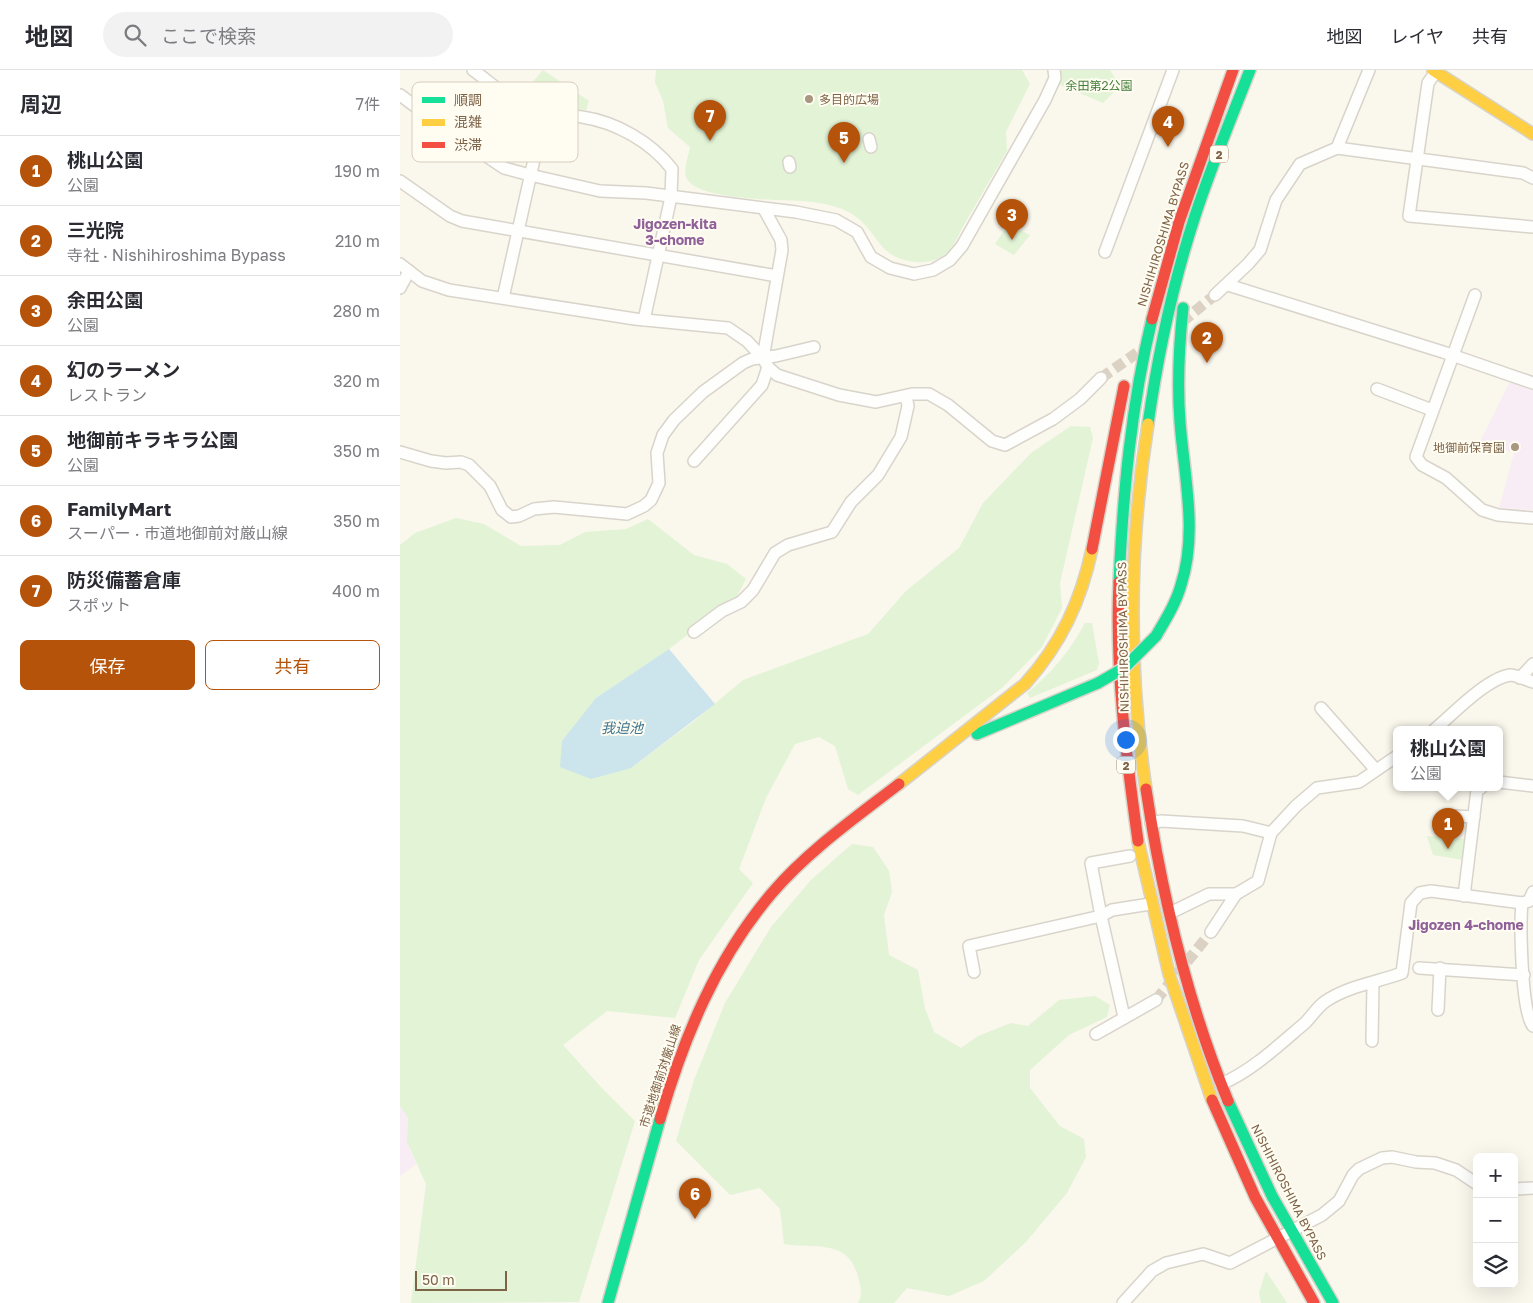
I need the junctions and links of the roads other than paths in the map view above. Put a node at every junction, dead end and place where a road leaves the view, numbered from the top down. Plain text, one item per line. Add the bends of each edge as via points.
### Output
1 (473, 70) edge
2 (1054, 70) edge
3 (1173, 70) edge
4 (1233, 70) edge
5 (1250, 70) edge
6 (1369, 70) edge
7 (1435, 70) edge
8 (490, 82) edge
9 (400, 94) edge
10 (412, 103) edge
11 (578, 116) edge
12 (1533, 134) edge
13 (1337, 148) junction
14 (1417, 158) junction
15 (495, 162) edge
16 (533, 162) edge
17 (530, 175) junction
18 (1533, 178) edge
19 (400, 182) edge
20 (671, 197) junction
21 (1186, 198) junction
22 (764, 209) junction
23 (1533, 227) edge
24 (518, 231) junction
25 (1188, 238) junction
26 (1105, 252) dead end
27 (658, 255) junction
28 (405, 268) edge
29 (778, 276) junction
30 (1228, 285) junction
31 (400, 288) edge
32 (1215, 295) tunnel mouth
33 (1475, 295) dead end
34 (503, 298) junction
35 (644, 320) junction
36 (814, 347) dead end
37 (1452, 355) junction
38 (1131, 357) dead end
39 (765, 363) junction
40 (1127, 375) dead end
41 (1101, 378) tunnel mouth
42 (1533, 383) edge
43 (1378, 389) dead end
44 (906, 396) junction
45 (1432, 410) junction
46 (400, 452) edge
47 (700, 459) dead end
48 (1533, 518) edge
49 (694, 632) dead end
50 (1533, 664) edge
51 (1520, 678) junction
52 (1533, 682) edge
53 (1321, 708) dead end
54 (1439, 726) edge
55 (1393, 759) edge
56 (1376, 770) junction
57 (1503, 782) edge
58 (899, 784) junction
59 (1533, 786) edge
60 (1477, 791) edge
61 (1454, 816) dead end
62 (1474, 817) junction
63 (1151, 822) junction
64 (1271, 833) junction
65 (1130, 856) dead end
66 (1533, 892) edge
67 (1236, 894) junction
68 (1464, 896) junction
69 (1522, 903) junction
70 (1150, 904) junction
71 (1170, 913) junction
72 (1101, 916) junction
73 (1211, 932) tunnel mouth
74 (1419, 968) dead end
75 (1440, 968) junction
76 (974, 972) dead end
77 (1524, 975) junction
78 (1373, 983) junction
79 (1529, 989) edge
80 (1156, 1000) tunnel mouth
81 (1438, 1010) dead end
82 (1124, 1017) junction
83 (1533, 1026) edge
84 (1096, 1034) dead end
85 (1372, 1041) dead end
86 (1221, 1084) junction
87 (1473, 1181) edge
88 (1518, 1188) edge
89 (1533, 1188) edge
90 (1292, 1231) junction
91 (1276, 1239) junction
92 (608, 1303) edge
93 (1124, 1303) edge
94 (1314, 1303) edge
95 (1333, 1303) edge

1 - 8 street
2 - 22 street via 1055,78 1045,100 962,246 950,260 933,270 914,274 890,268 871,257 857,232 836,220
3 - 26 street
4 - 21 main road, NISHIHIROSHIMA BYPASS / 2
5 - 25 main road, NISHIHIROSHIMA BYPASS / 2
6 - 13 street
7 - 12 main road
7 - 14 street via 1428,83
9 - 10 street
11 - 20 street via 603,122 646,142 672,169
13 - 14 street
13 - 30 street via 1300,164 1276,200 1260,250
14 - 18 street via 1523,173
14 - 23 street via 1409,216
15 - 17 street via 504,168
16 - 17 street
17 - 20 street via 600,191
17 - 24 street
19 - 24 street via 456,219
20 - 22 street
20 - 27 street
21 - 38 main road via 1156,275
21 - 70 main road, NISHIHIROSHIMA BYPASS / 2 via 1155,306 1139,379 1128,453 1118,565 1122,724 1133,817
22 - 29 street via 780,240 782,250
24 - 27 street
24 - 34 street
25 - 58 main road, bridge via 1178,357 1190,538 1183,583 1172,611 1156,636 1124,668 1098,684 997,724 946,751
25 - 63 main road, NISHIHIROSHIMA BYPASS / 2 via 1158,366 1138,501 1133,583 1138,717
27 - 29 street
27 - 35 street
28 - 31 street
28 - 34 street via 422,281 449,290
29 - 39 street
30 - 32 street
30 - 37 street
33 - 37 street
34 - 35 street
35 - 39 street via 728,328 747,341
36 - 39 street
37 - 42 street
37 - 45 street
39 - 44 street via 778,375 859,400 876,402
39 - 46 street via 752,359 734,368 674,420 659,442 656,492 651,500 632,514 554,507 511,516 502,510 490,486 469,465 431,461
39 - 47 street via 762,385
40 - 58 main road via 1084,583 1076,607 1053,651 1025,684
41 - 44 street via 1054,418 1005,445 992,441 929,394
43 - 45 street
44 - 49 street via 908,406 901,438 878,475 851,502 832,532 788,545 775,553 753,590 741,602 722,611
45 - 48 street via 1416,452 1418,462 1446,478 1482,510 1498,516
50 - 51 street
51 - 52 street
51 - 54 street via 1513,675 1502,677
53 - 56 street
55 - 56 street
56 - 64 street via 1359,782 1317,788
57 - 59 street
58 - 92 main road, 市道地御前対厳山線 via 802,862 772,892 722,960 702,997 675,1064
60 - 62 street
61 - 62 street
62 - 68 street
63 - 64 street via 1243,826
63 - 71 main road, NISHIHIROSHIMA BYPASS / 2
64 - 67 street via 1258,881
65 - 72 street via 1091,863
66 - 69 street via 1529,900
67 - 71 street via 1210,894
67 - 73 street
68 - 69 street
68 - 78 street via 1431,891 1420,893 1411,903 1402,973
69 - 77 street via 1520,924
70 - 72 street via 1112,910
70 - 91 main road, NISHIHIROSHIMA BYPASS / 2 via 1170,984 1202,1079 1235,1157
71 - 86 main road, NISHIHIROSHIMA BYPASS / 2 via 1200,1025
72 - 76 street via 970,946
72 - 82 street
74 - 75 street
75 - 77 street
75 - 81 street
77 - 79 street
78 - 85 street
78 - 86 street via 1326,1001 1260,1059
79 - 83 street
80 - 82 street
82 - 84 street
86 - 90 main road, NISHIHIROSHIMA BYPASS / 2 via 1252,1156
87 - 90 street via 1439,1164 1387,1157 1359,1169 1337,1203
88 - 89 street
90 - 91 street
90 - 95 main road, NISHIHIROSHIMA BYPASS / 2
91 - 93 street via 1230,1263 1202,1254 1166,1263 1152,1271
91 - 94 main road, NISHIHIROSHIMA BYPASS / 2

